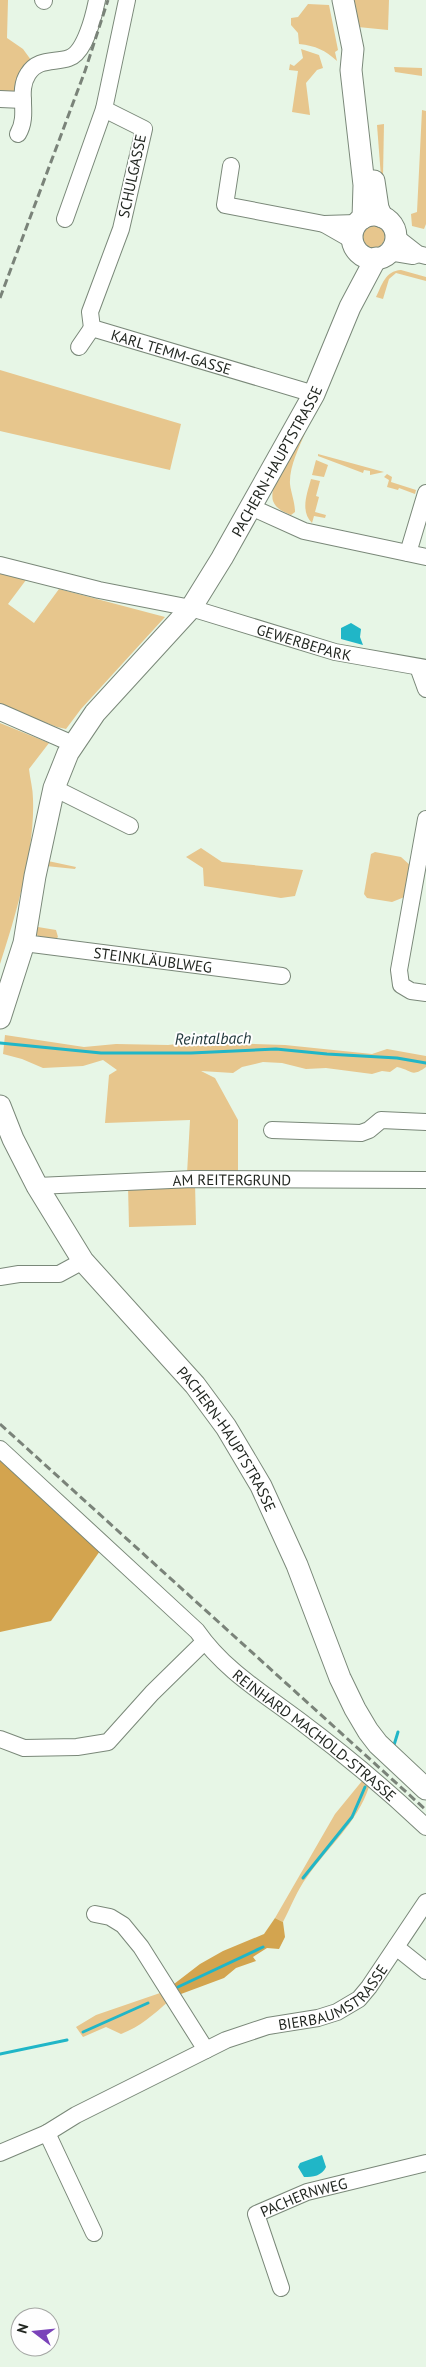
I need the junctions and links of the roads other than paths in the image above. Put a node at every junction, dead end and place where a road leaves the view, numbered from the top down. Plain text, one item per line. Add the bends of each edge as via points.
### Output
1 (97, 0) edge
2 (127, 0) edge
3 (343, 0) edge
4 (0, 99) edge
5 (23, 100) junction
6 (104, 109) junction
7 (18, 134) dead end
8 (231, 166) dead end
9 (65, 219) dead end
10 (372, 237) junction
11 (422, 255) edge
12 (108, 264) joint
13 (92, 328) junction
14 (79, 347) dead end
15 (314, 394) junction
16 (426, 493) edge
17 (251, 506) junction
18 (408, 554) junction
19 (426, 557) edge
20 (0, 564) edge
21 (191, 608) junction
22 (422, 667) edge
23 (426, 689) edge
24 (0, 712) edge
25 (73, 744) junction
26 (54, 788) junction
27 (426, 819) edge
28 (130, 826) dead end
29 (24, 943) junction
30 (282, 976) dead end
31 (426, 993) edge
32 (0, 1018) edge
33 (0, 1106) edge
34 (426, 1122) edge
35 (272, 1130) dead end
36 (426, 1180) edge
37 (37, 1186) junction
38 (83, 1261) junction
39 (0, 1277) edge
40 (0, 1449) edge
41 (204, 1642) junction
42 (0, 1739) edge
43 (426, 1789) edge
44 (426, 1827) edge
45 (426, 1902) edge
46 (95, 1914) dead end
47 (396, 1947) junction
48 (426, 1971) edge
49 (206, 2050) junction
50 (47, 2133) junction
51 (0, 2153) edge
52 (426, 2163) edge
53 (94, 2233) dead end
54 (281, 2288) dead end

1 - 5 street via 78,52 70,58 44,61 34,67 27,74
2 - 6 street
3 - 10 main road via 353,49 362,70 372,139
4 - 5 street
5 - 7 street via 25,117
6 - 9 street
6 - 12 street, SCHULGASSE via 144,129 121,229
8 - 10 street via 224,205 324,224
10 - 11 street
10 - 15 main road, PACHERN-HAUPTSTRASSE via 350,307
12 - 13 street, KARL TEMM-GASSE via 90,312
13 - 14 street
13 - 15 street, KARL TEMM-GASSE
15 - 17 main road, PACHERN-HAUPTSTRASSE
16 - 18 street
17 - 18 street via 304,531
17 - 21 main road, PACHERN-HAUPTSTRASSE
18 - 19 street
20 - 21 street via 99,590
21 - 22 street, GEWERBEPARK via 335,652
21 - 25 main road, PACHERN-HAUPTSTRASSE via 95,713
22 - 23 street, GEWERBEPARK
24 - 25 street
25 - 26 main road, PACHERN-HAUPTSTRASSE
26 - 28 street
26 - 29 main road, PACHERN-HAUPTSTRASSE
27 - 31 street via 399,970 401,985 411,991
29 - 30 street, STEINKLÄUBLWEG
29 - 32 main road, PACHERN-HAUPTSTRASSE
33 - 37 main road, PACHERN-HAUPTSTRASSE
34 - 35 street via 381,1120 361,1133
36 - 37 street, AM REITERGRUND via 201,1179
37 - 38 main road, PACHERN-HAUPTSTRASSE
38 - 39 street via 59,1274
38 - 43 main road, PACHERN-HAUPTSTRASSE via 194,1385 226,1426 260,1486 297,1565 354,1709 378,1744
40 - 41 street, REINHARD MACHOLD-STRASSE via 190,1625
41 - 42 street via 108,1742 77,1747 24,1748
41 - 44 street, REINHARD MACHOLD-STRASSE via 240,1678 359,1767
45 - 47 street, BIERBAUMSTRASSE
46 - 49 street via 110,1916 123,1925
47 - 48 street
47 - 49 street, BIERBAUMSTRASSE via 369,1987 346,2009 318,2018 245,2032
49 - 50 street, BIERBAUMSTRASSE via 76,2115
50 - 51 street, BIERBAUMSTRASSE
50 - 53 street
52 - 54 street, PACHERNWEG via 307,2192 256,2214

